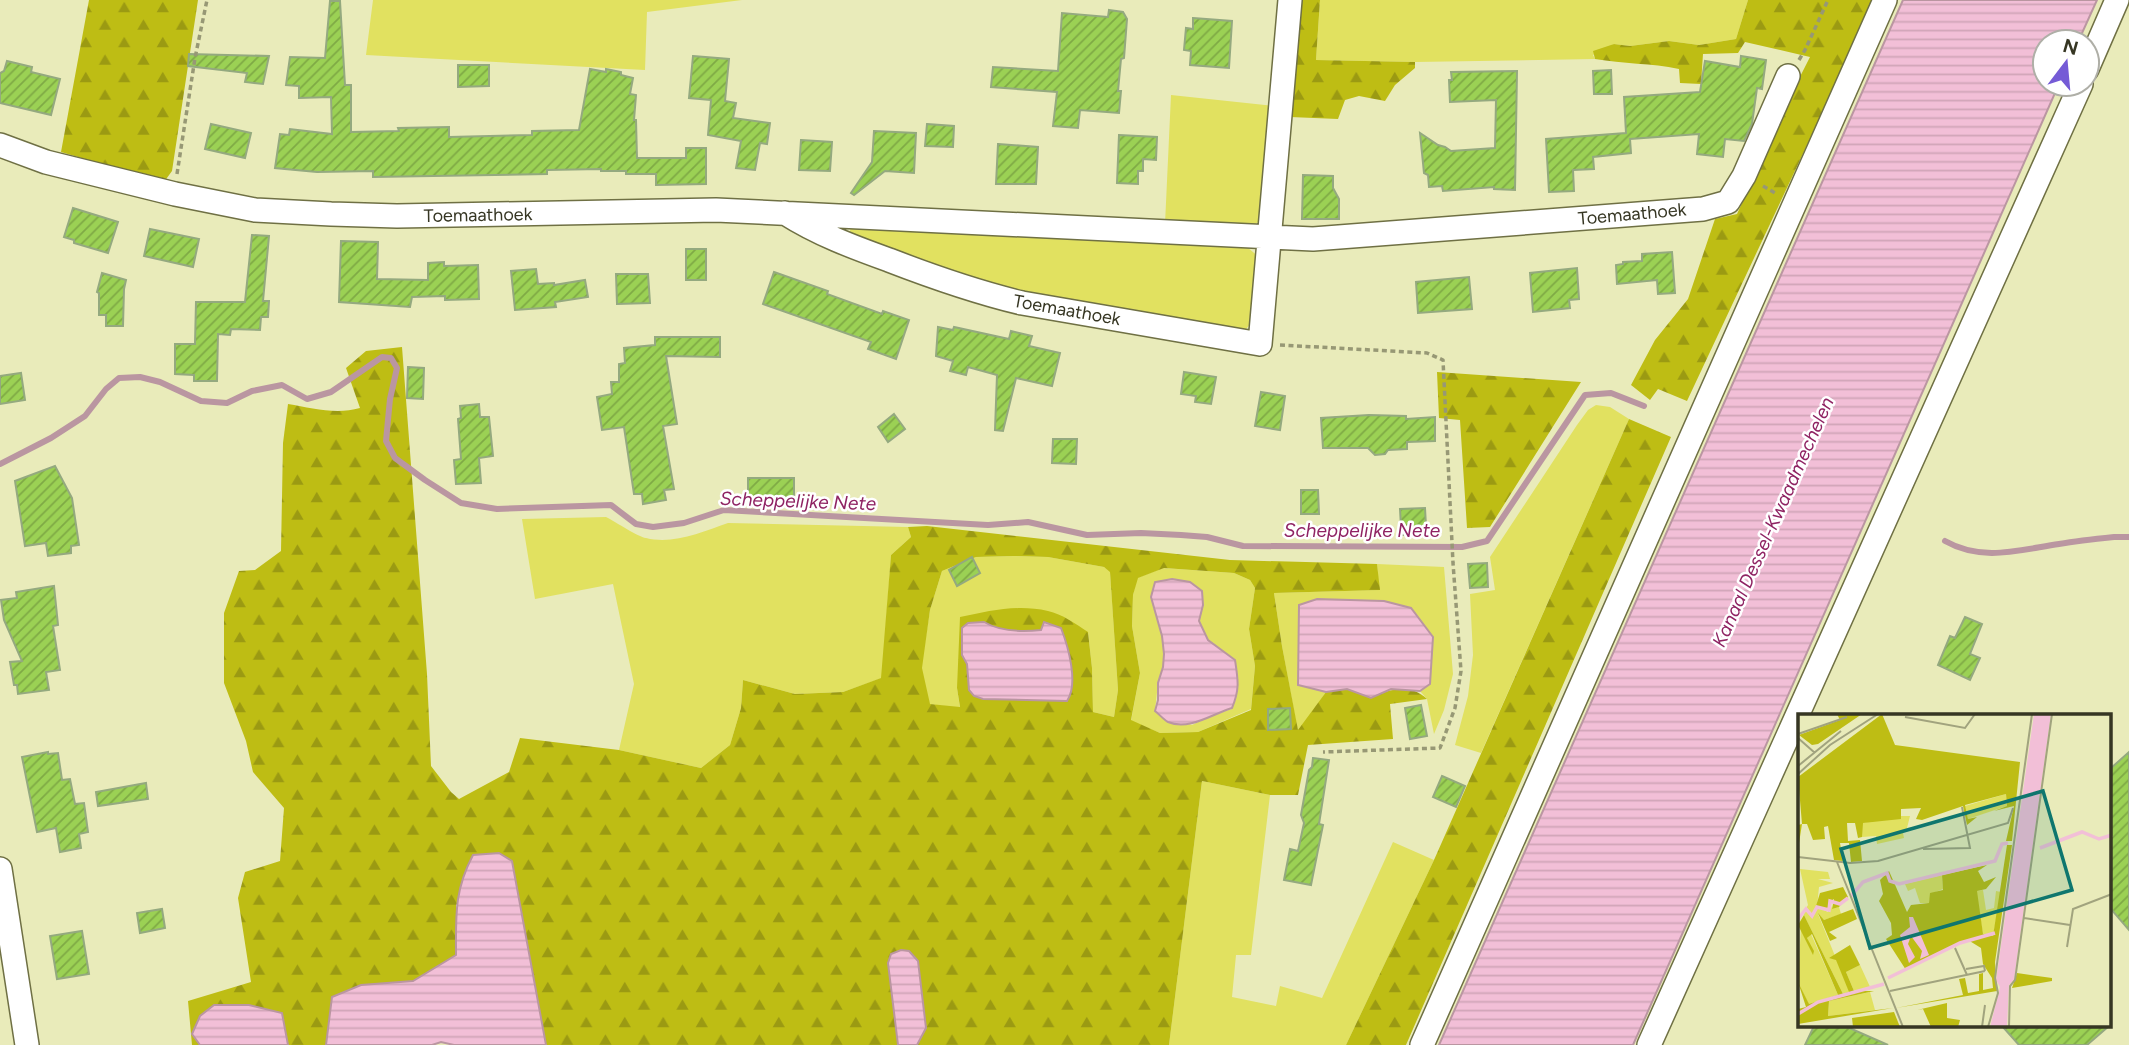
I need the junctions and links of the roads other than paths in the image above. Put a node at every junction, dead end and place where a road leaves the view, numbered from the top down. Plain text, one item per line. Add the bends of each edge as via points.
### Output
1 (1290, 0) edge
2 (1885, 0) edge
3 (2117, 0) edge
4 (2101, 37) edge
5 (1788, 76) road end
6 (2075, 98) edge
7 (0, 145) edge
8 (784, 212) junction
9 (1270, 238) junction
10 (0, 869) edge
11 (27, 1045) edge
12 (1422, 1045) edge
13 (1648, 1045) edge

1 - 9 street
2 - 12 street
3 - 4 street
5 - 9 street, Toemaathoek via 1728,202 1703,209 1313,239
6 - 13 street
7 - 8 street, Toemaathoek via 46,162 254,210 397,216
8 - 9 street, Toemaathoek
8 - 9 street, Toemaathoek via 809,229 984,294 1260,344
10 - 11 street

